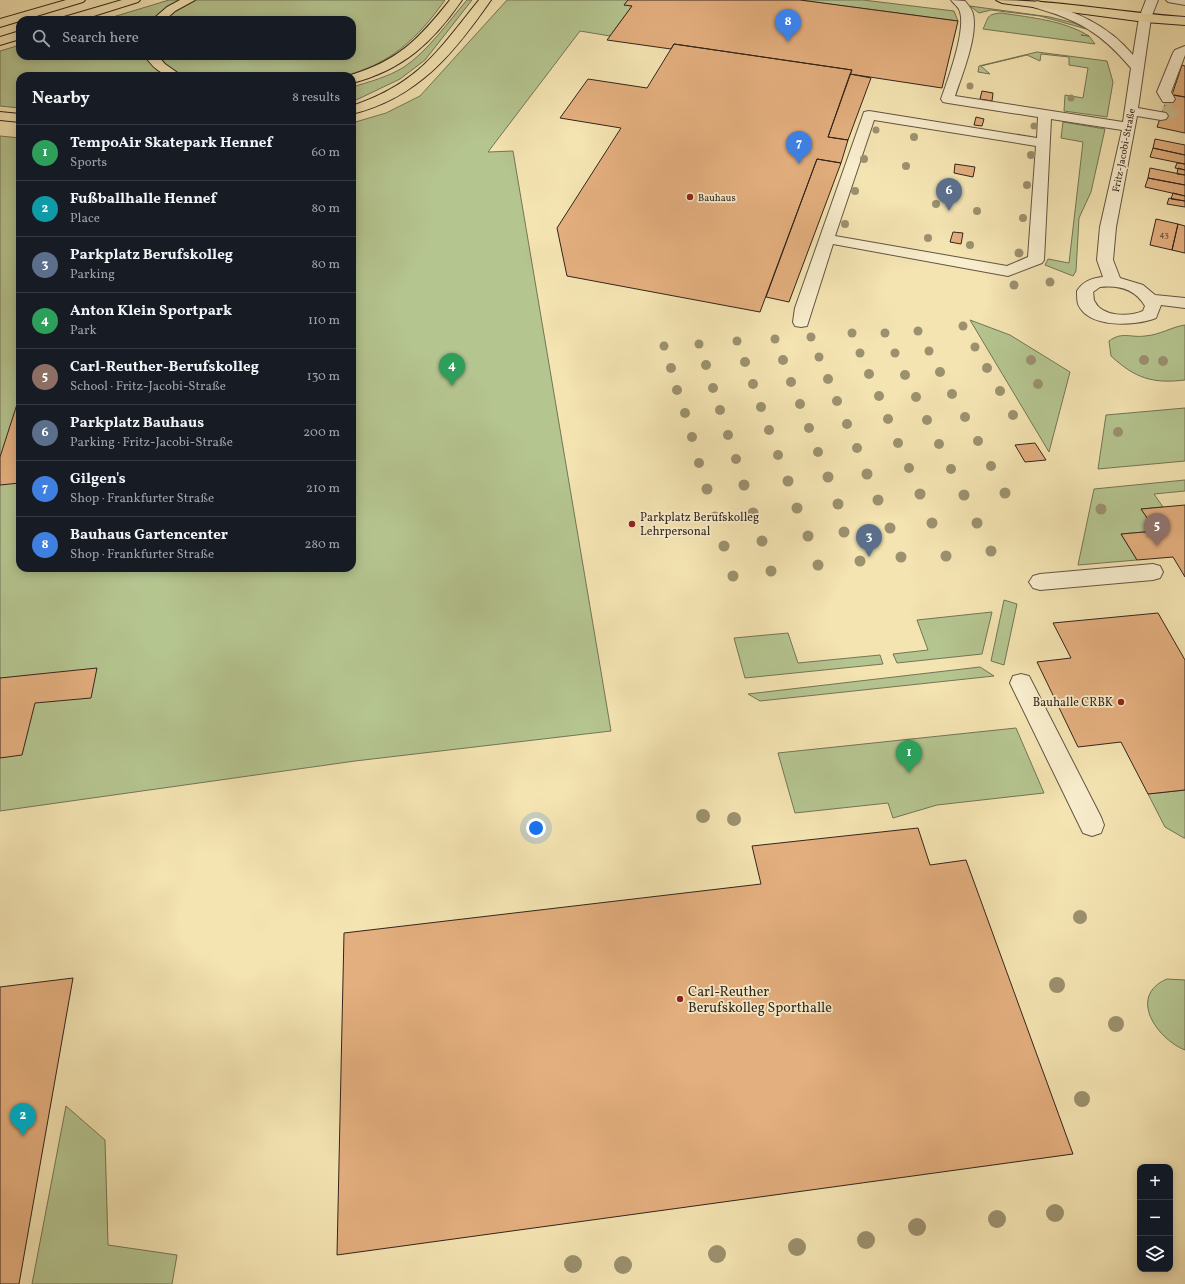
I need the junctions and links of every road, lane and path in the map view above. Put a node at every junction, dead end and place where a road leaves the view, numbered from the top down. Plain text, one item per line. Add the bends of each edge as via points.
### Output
1 (79, 0) edge
2 (134, 0) edge
3 (189, 0) edge
4 (456, 0) edge
5 (485, 0) edge
6 (957, 0) edge
7 (1002, 0) edge
8 (1152, 0) edge
9 (1172, 0) edge
10 (1185, 2) edge
11 (1037, 5) junction
12 (24, 16) edge
13 (81, 16) edge
14 (163, 16) edge
15 (16, 18) edge
16 (1145, 18) junction
17 (1185, 21) edge
18 (0, 23) edge
19 (1185, 28) edge
20 (16, 35) edge
21 (0, 40) edge
22 (1185, 50) edge
23 (155, 60) edge
24 (1137, 67) junction
25 (169, 72) edge
26 (356, 78) edge
27 (1168, 99) tunnel mouth
28 (356, 108) edge
29 (1131, 111) junction
30 (1045, 113) junction
31 (1158, 114) dead end
32 (0, 116) edge
33 (16, 118) edge
34 (1128, 127) junction
35 (1044, 143) junction
36 (828, 239) junction
37 (1113, 282) junction
38 (1150, 299) junction
39 (1185, 303) edge
40 (801, 322) dead end
41 (1152, 572) dead end
42 (1040, 582) dead end
43 (1021, 683) dead end
44 (1092, 825) dead end

1 - 12 main road
2 - 13 main road
3 - 14 main road
4 - 26 main road via 420,44 396,61
5 - 28 main road via 432,66 384,98
6 - 30 street via 965,8 968,22 948,100
7 - 11 main road
8 - 16 street, Fritz-Jacobi-Straße
9 - 10 street
11 - 16 main road
11 - 24 street via 1061,11 1101,30 1119,44
15 - 18 main road
16 - 17 main road
16 - 19 main road
16 - 24 street, Fritz-Jacobi-Straße
20 - 21 main road
22 - 27 street via 1179,52 1164,92
23 - 25 main road
24 - 29 street, Fritz-Jacobi-Straße
29 - 31 street
29 - 34 street, Fritz-Jacobi-Straße
30 - 34 street
30 - 35 street
32 - 33 main road
34 - 37 street, Fritz-Jacobi-Straße via 1108,226 1105,260
35 - 36 street via 869,115
35 - 36 street via 1036,260 1008,272
36 - 40 street via 803,308
37 - 38 street via 1135,287
37 - 38 street via 1095,283 1085,291 1085,302 1094,311 1122,320 1142,319 1152,311
38 - 39 street
41 - 42 street
43 - 44 street

